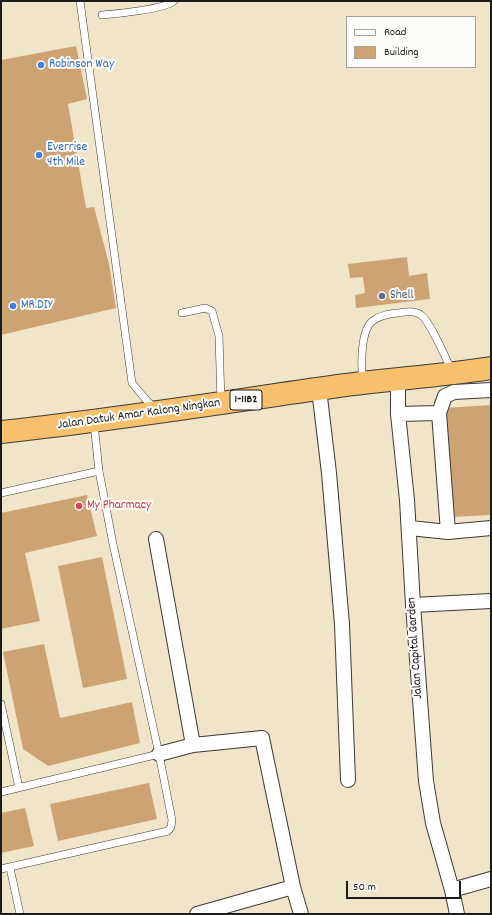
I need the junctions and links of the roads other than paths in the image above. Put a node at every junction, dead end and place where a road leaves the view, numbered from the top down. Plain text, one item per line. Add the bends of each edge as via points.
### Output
1 (80, 1) edge
2 (174, 1) edge
3 (102, 15) dead end
4 (182, 313) dead end
5 (491, 368) edge
6 (454, 374) junction
7 (398, 379) junction
8 (363, 383) junction
9 (319, 389) junction
10 (491, 390) edge
11 (221, 404) junction
12 (161, 411) junction
13 (398, 414) junction
14 (439, 414) junction
15 (94, 421) junction
16 (1, 432) edge
17 (99, 471) junction
18 (1, 493) edge
19 (410, 528) junction
20 (491, 528) edge
21 (448, 532) junction
22 (156, 540) dead end
23 (491, 601) edge
24 (413, 605) junction
25 (1, 704) edge
26 (193, 745) junction
27 (159, 754) junction
28 (348, 780) dead end
29 (19, 788) junction
30 (1, 792) edge
31 (10, 868) junction
32 (1, 869) edge
33 (491, 879) edge
34 (293, 887) junction
35 (452, 890) junction
36 (20, 914) edge
37 (197, 914) edge
38 (301, 914) edge
39 (457, 914) edge

1 - 12 lane via 132,382 148,402
2 - 3 lane via 160,7
4 - 11 lane via 205,308 212,311 219,336
5 - 6 highway, Jalan Datuk Amar Kalong Ningkan / 1-11B2
6 - 7 highway, Jalan Datuk Amar Kalong Ningkan / 1-11B2
6 - 8 lane via 428,323 420,314 409,311 386,315 373,320 367,326
7 - 8 highway, Jalan Datuk Amar Kalong Ningkan / 1-11B2
7 - 13 street, Jalan Capital Garden
8 - 9 highway, Jalan Datuk Amar Kalong Ningkan / 1-11B2
9 - 11 highway, Jalan Datuk Amar Kalong Ningkan / 1-11B2
9 - 28 street via 342,624
10 - 14 street via 454,392 445,396
11 - 12 highway, Jalan Datuk Amar Kalong Ningkan / 1-11B2
12 - 15 highway, Jalan Datuk Amar Kalong Ningkan / 1-11B2
13 - 14 street
13 - 19 street, Jalan Capital Garden
14 - 21 street
15 - 16 highway, Jalan Datuk Amar Kalong Ningkan / 1-11B2
15 - 17 lane
17 - 18 lane
17 - 27 lane
19 - 21 street
19 - 24 street, Jalan Capital Garden
20 - 21 street
22 - 26 street
23 - 24 street
24 - 35 street, Jalan Capital Garden via 426,781 433,823
25 - 29 lane
26 - 27 street
26 - 34 street via 262,738
27 - 29 lane
27 - 31 lane via 172,820 168,831
29 - 30 lane
31 - 32 lane
31 - 36 lane
33 - 35 street
34 - 37 street
34 - 38 street
35 - 39 street, Jalan Capital Garden

